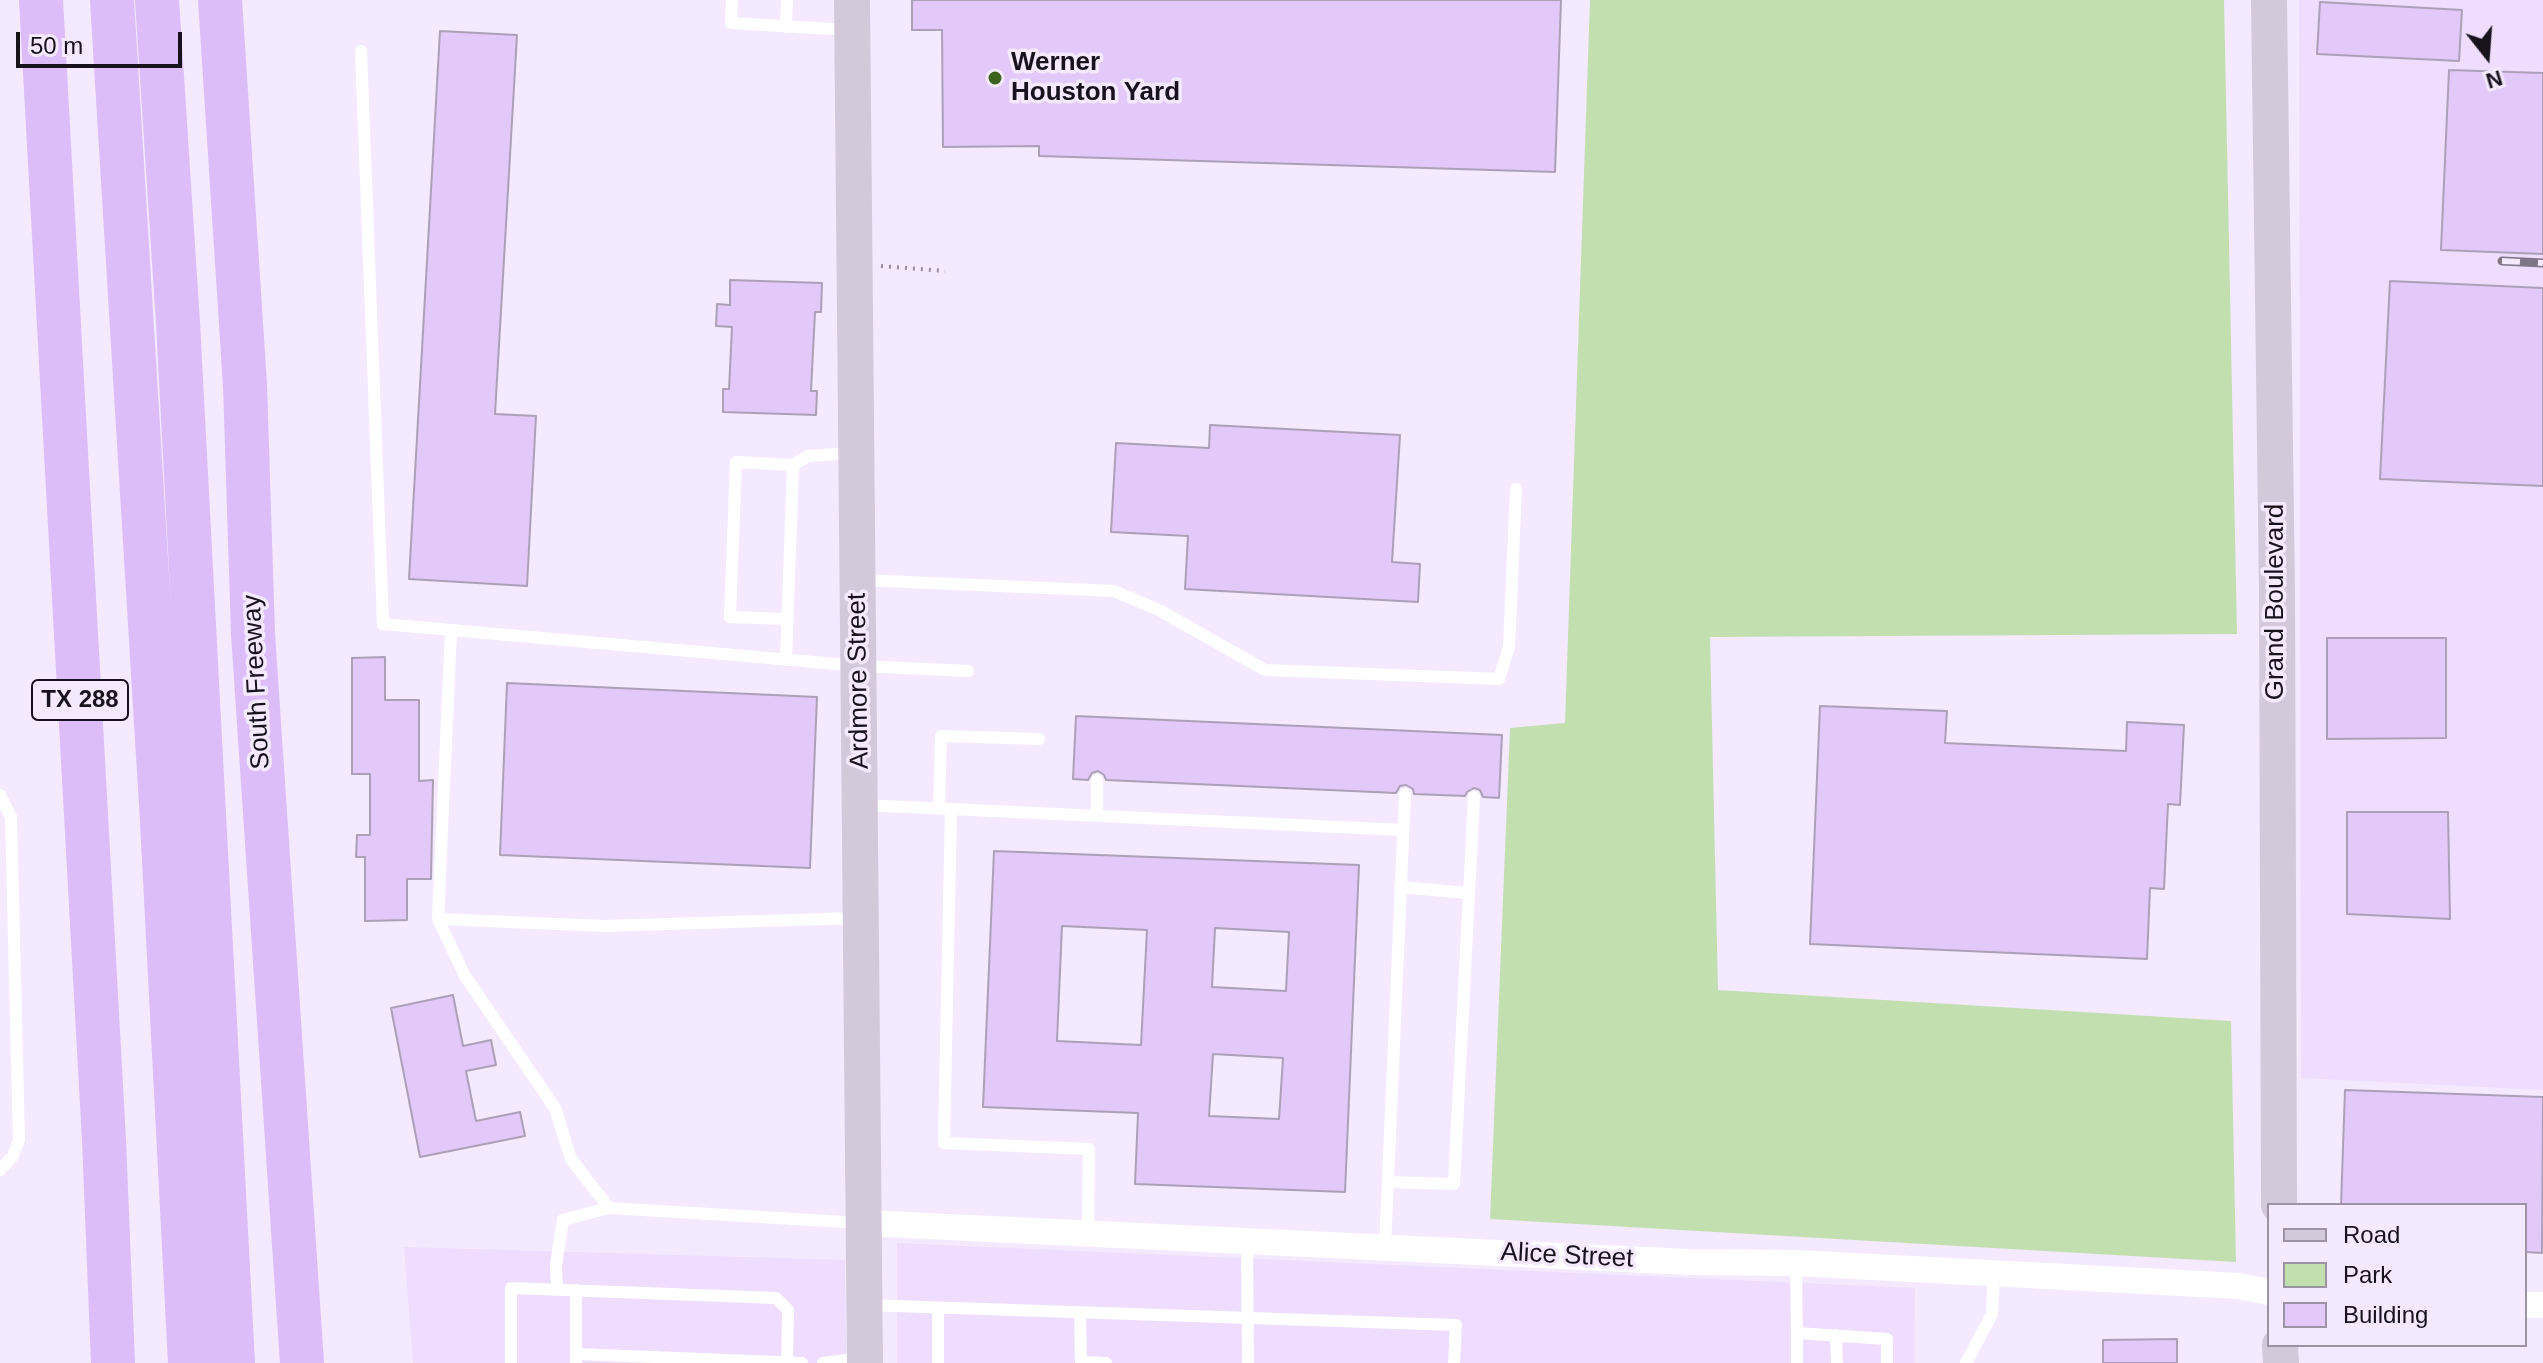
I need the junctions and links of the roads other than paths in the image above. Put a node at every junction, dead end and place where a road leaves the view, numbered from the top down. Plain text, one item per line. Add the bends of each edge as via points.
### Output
1 (112, 0) edge
2 (157, 0) edge
3 (220, 0) edge
4 (248, 0) edge
5 (732, 0) edge
6 (787, 0) edge
7 (2269, 0) edge
8 (40, 13) edge
9 (852, 15) edge
10 (786, 27) junction
11 (361, 51) dead end
12 (245, 385) junction
13 (857, 453) junction
14 (793, 465) junction
15 (1516, 489) dead end
16 (858, 580) junction
17 (788, 619) junction
18 (451, 631) junction
19 (786, 660) junction
20 (859, 666) junction
21 (968, 671) dead end
22 (1039, 739) dead end
23 (1097, 780) dead end
24 (1405, 794) dead end
25 (0, 795) edge
26 (1474, 797) dead end
27 (861, 805) junction
28 (945, 808) junction
29 (1097, 816) junction
30 (1403, 830) junction
31 (1400, 887) junction
32 (1467, 893) junction
33 (862, 918) junction
34 (438, 919) junction
35 (0, 1170) edge
36 (1388, 1182) junction
37 (2279, 1203) edge
38 (609, 1208) junction
39 (864, 1223) junction
40 (1088, 1233) junction
41 (1247, 1240) junction
42 (1385, 1247) junction
43 (1796, 1263) junction
44 (1994, 1274) junction
45 (557, 1289) junction
46 (576, 1290) junction
47 (2267, 1292) edge
48 (865, 1305) junction
49 (938, 1308) junction
50 (1080, 1312) junction
51 (1248, 1318) junction
52 (1797, 1333) junction
53 (1836, 1335) junction
54 (576, 1358) edge
55 (865, 1360) edge
56 (787, 1362) edge
57 (113, 1363) edge
58 (190, 1363) edge
59 (233, 1363) edge
60 (302, 1363) edge
61 (511, 1363) edge
62 (802, 1363) edge
63 (823, 1363) edge
64 (938, 1363) edge
65 (1106, 1363) edge
66 (1248, 1363) edge
67 (1454, 1363) edge
68 (1797, 1363) edge
69 (1837, 1363) edge
70 (1887, 1363) edge
71 (1966, 1363) edge

1 - 58 highway
2 - 59 highway
3 - 12 highway, South Freeway
4 - 12 highway
5 - 10 lane via 731,23
6 - 10 lane
7 - 37 street, Grand Boulevard
8 - 57 highway, TX 288
9 - 10 lane
9 - 13 street, Ardmore Street
11 - 18 lane via 383,624
12 - 60 highway, South Freeway via 253,634
13 - 14 lane via 808,456
13 - 16 street, Ardmore Street
14 - 17 lane
14 - 17 lane via 736,462 730,617
15 - 16 lane via 1509,647 1499,679 1265,670 1159,610 1114,591
16 - 20 street, Ardmore Street
17 - 19 lane
18 - 19 lane
18 - 34 lane
19 - 20 lane
20 - 21 lane
20 - 27 street, Ardmore Street
22 - 28 lane via 941,736
23 - 29 lane
24 - 30 lane
25 - 35 lane via 11,817 19,1140
26 - 32 lane
27 - 28 lane
27 - 33 street, Ardmore Street
28 - 29 lane
28 - 40 lane via 944,1143 1089,1149
29 - 30 lane
30 - 31 lane
31 - 32 lane
31 - 36 lane
32 - 36 lane via 1454,1184
33 - 34 lane via 604,926
33 - 39 street, Ardmore Street
34 - 38 lane via 465,976 555,1108 571,1159
36 - 42 lane
38 - 39 lane
38 - 45 lane via 563,1220
39 - 40 street, Alice Street
39 - 48 street, Ardmore Street
40 - 41 street, Alice Street
41 - 42 street, Alice Street
41 - 51 lane
42 - 43 street, Alice Street
43 - 44 street, Alice Street
43 - 52 lane
44 - 47 street, Alice Street
44 - 71 lane via 1992,1314
45 - 46 lane
45 - 61 lane via 511,1288
46 - 54 lane
46 - 56 lane via 776,1298 788,1310
48 - 49 lane
48 - 55 street, Ardmore Street
49 - 50 lane
49 - 64 lane
50 - 51 lane
50 - 65 lane via 1081,1362
51 - 66 lane
51 - 67 lane via 1456,1325
52 - 53 lane
52 - 68 lane
53 - 69 lane
53 - 70 lane via 1887,1339
54 - 56 lane
55 - 63 lane
56 - 62 lane

